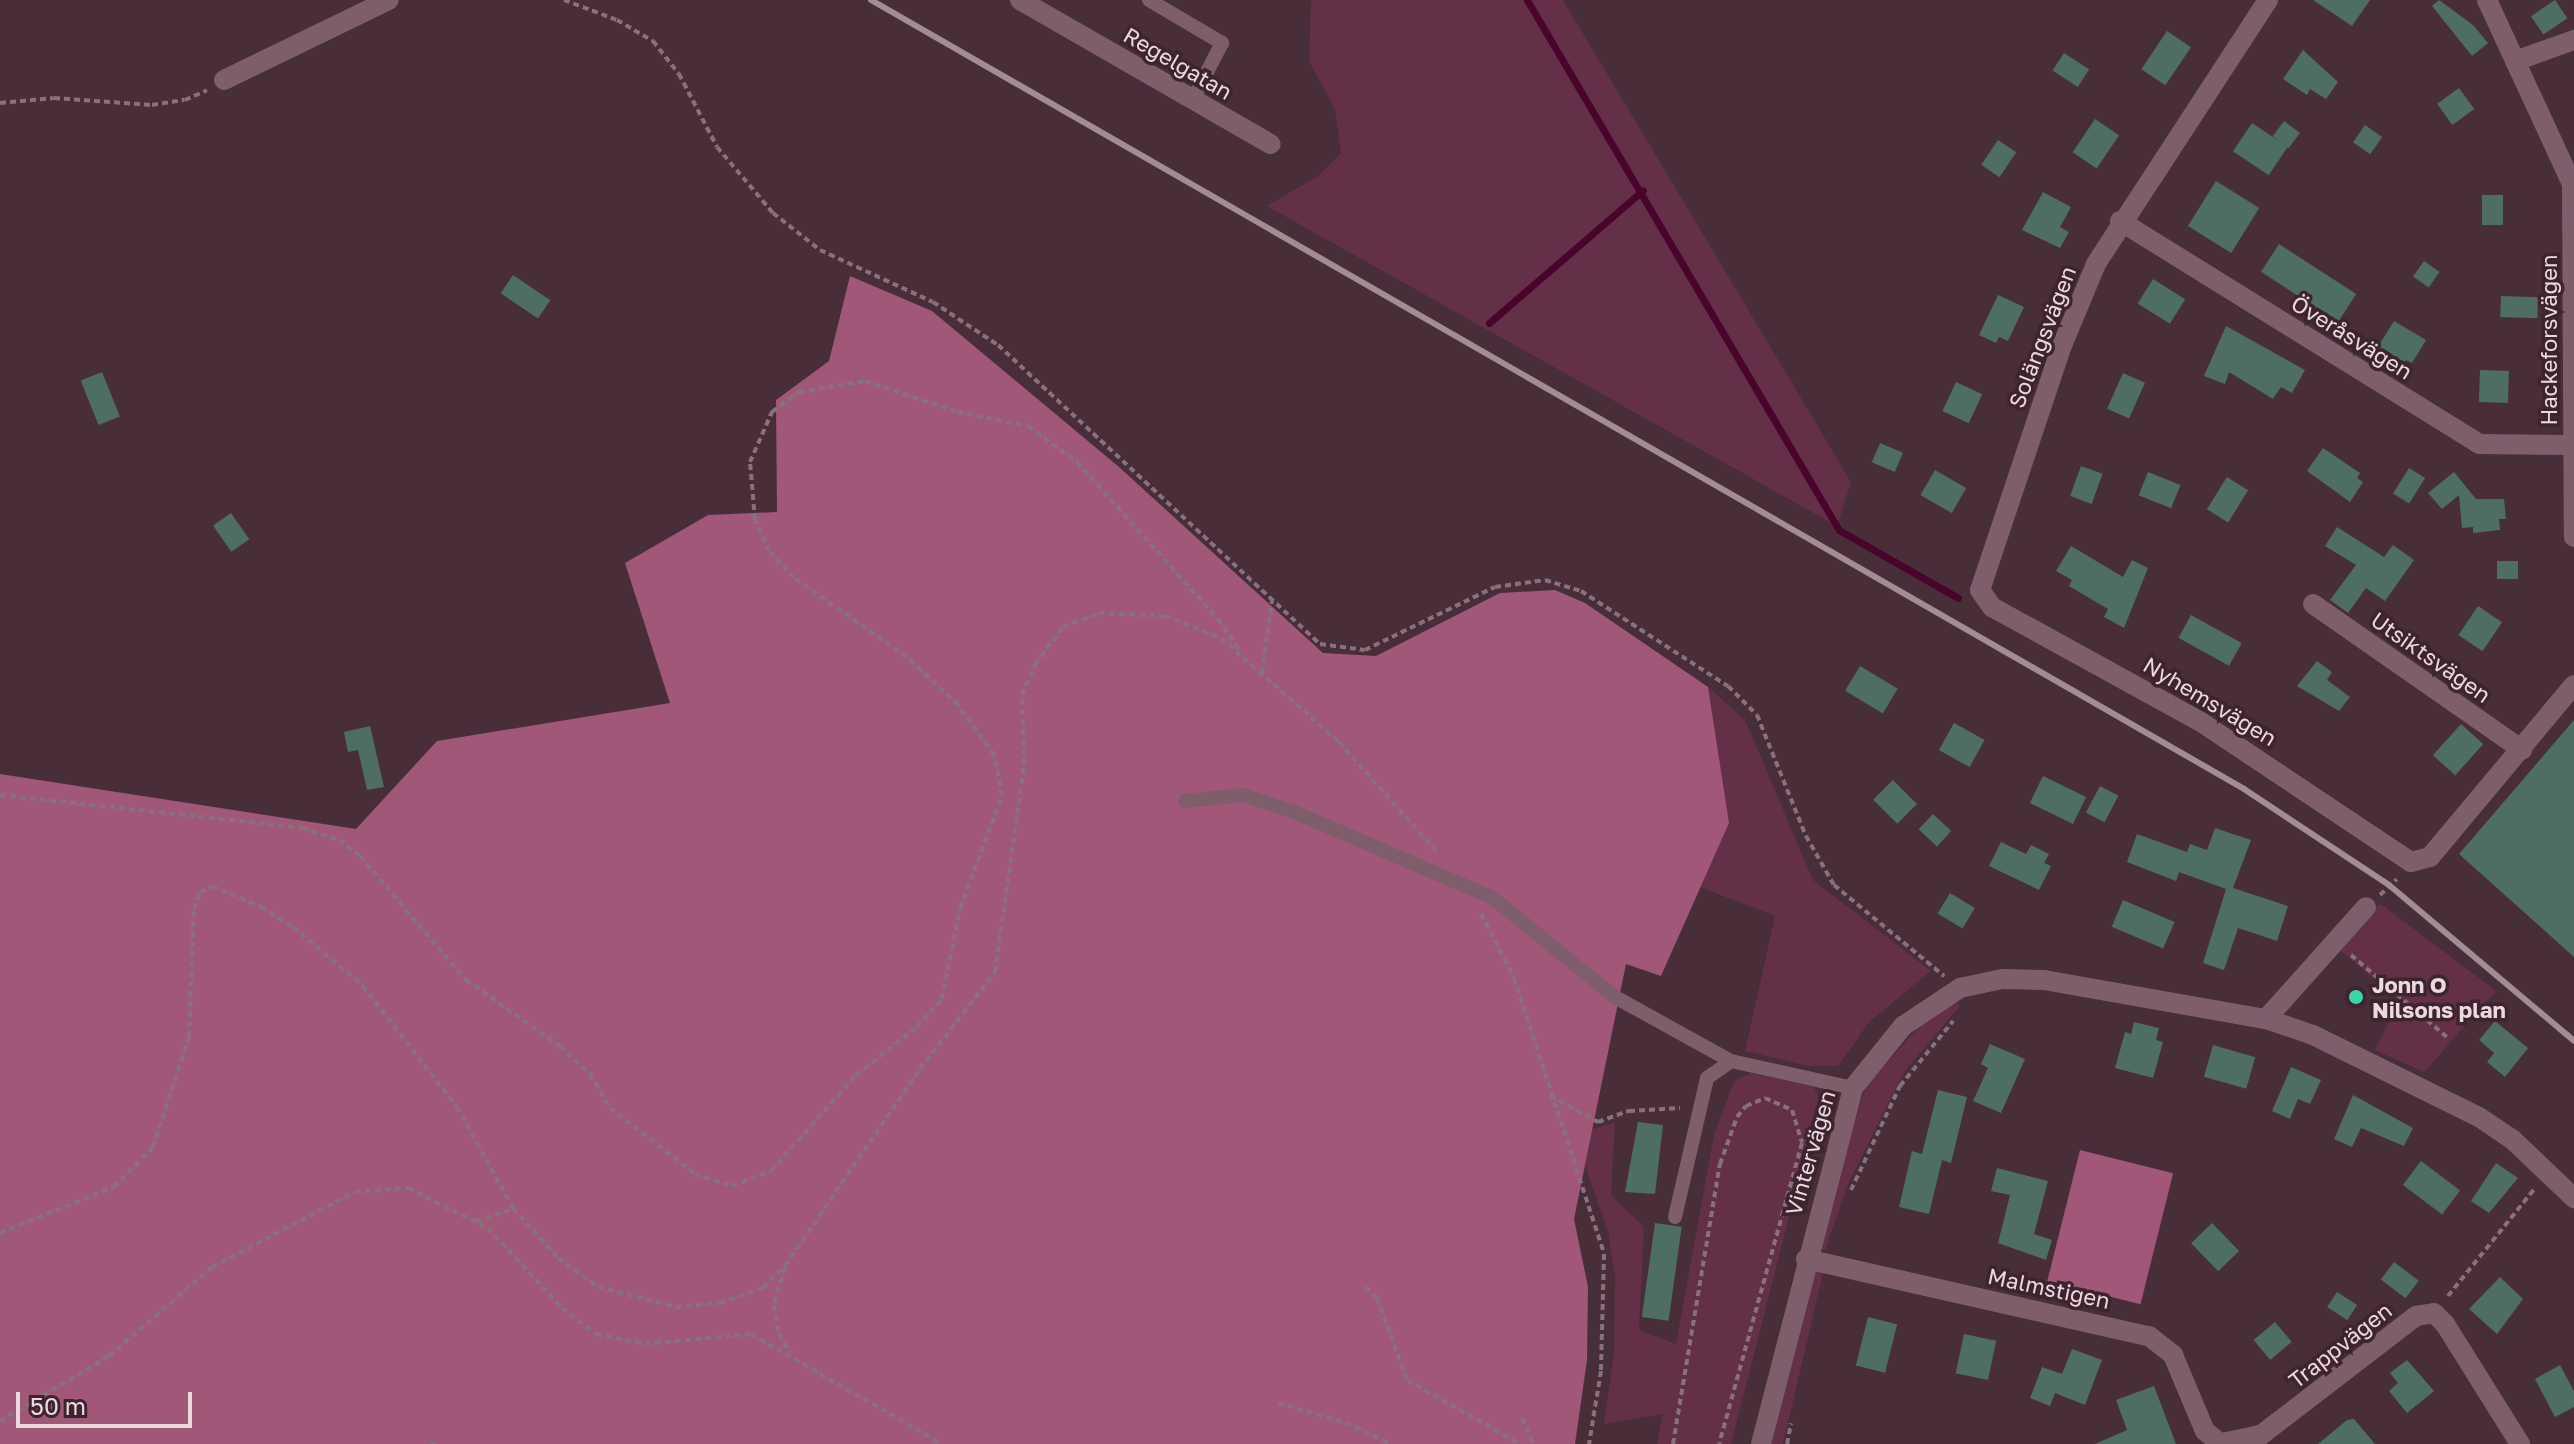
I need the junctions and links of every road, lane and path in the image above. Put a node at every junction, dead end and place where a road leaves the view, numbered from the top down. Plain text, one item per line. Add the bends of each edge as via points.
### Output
1 (389, 0) edge
2 (564, 0) edge
3 (1020, 0) edge
4 (1149, 0) edge
5 (2268, 0) edge
6 (2487, 0) edge
7 (1046, 6) edge
8 (2574, 40) edge
9 (2515, 61) junction
10 (224, 80) joint
11 (1193, 99) junction
12 (0, 103) edge
13 (2566, 143) edge
14 (1270, 144) dead end
15 (2120, 221) junction
16 (2572, 445) edge
17 (2574, 537) edge
18 (1980, 590) joint
19 (1272, 600) junction
20 (2313, 604) dead end
21 (1243, 656) junction
22 (1262, 673) dead end
23 (2574, 685) edge
24 (2522, 750) junction
25 (0, 795) edge
26 (1185, 801) dead end
27 (2411, 862) junction
28 (1461, 885) junction
29 (2366, 907) joint
30 (2334, 941) junction
31 (1960, 988) junction
32 (2266, 1019) junction
33 (2450, 1040) dead end
34 (1731, 1061) junction
35 (1853, 1088) junction
36 (1548, 1095) junction
37 (1699, 1108) junction
38 (1849, 1197) dead end
39 (2574, 1198) edge
40 (2524, 1201) dead end
41 (513, 1208) junction
42 (1675, 1217) dead end
43 (476, 1221) junction
44 (0, 1233) edge
45 (1806, 1259) junction
46 (785, 1266) junction
47 (1365, 1287) dead end
48 (2434, 1313) junction
49 (795, 1358) junction
50 (1278, 1403) dead end
51 (1793, 1416) dead end
52 (1522, 1418) dead end
53 (0, 1421) edge
54 (2222, 1443) edge
55 (430, 1444) edge
56 (440, 1444) edge
57 (942, 1444) edge
58 (1391, 1444) edge
59 (1520, 1444) edge
60 (1533, 1444) edge
61 (1589, 1444) edge
62 (1673, 1444) edge
63 (1719, 1444) edge
64 (1761, 1444) edge
65 (1787, 1444) edge
66 (2520, 1444) edge

1 - 10 street
2 - 19 path via 617,20 653,41 679,74 733,171 795,232 850,267 964,319
3 - 7 street, Regelgatan
4 - 11 lane via 1222,43
5 - 15 street, Solängsvägen
6 - 9 street, Hackeforsvägen
7 - 11 street, Regelgatan
8 - 9 street
9 - 13 street, Hackeforsvägen
10 - 12 path via 170,103 54,98
11 - 14 street, Regelgatan
13 - 16 street, Hackeforsvägen via 2572,184
15 - 16 street, Överåsvägen via 2479,444
15 - 18 street, Solängsvägen via 2080,297
16 - 17 street, Hackeforsvägen
18 - 27 street, Nyhemsvägen via 1992,607 2201,722
19 - 22 path
19 - 31 path via 1320,644 1351,651 1384,644 1511,581 1545,580 1581,591 1747,702 1767,735 1812,849 1834,885
20 - 24 street, Utsiktsvägen
21 - 25 path via 1218,619 1077,462 1028,426 957,412 865,381 799,392 772,412 750,462 755,520 769,551 794,578 907,657 958,705 994,755 1002,796 960,908 942,999 917,1027 856,1075 771,1171 732,1186 695,1174 610,1108 590,1074 560,1046 466,980 360,856 339,840 302,828
21 - 28 path via 1383,787
21 - 46 path via 1198,627 1131,610 1081,618 1063,627 1049,644 1022,695 1024,765 995,972 920,1069
23 - 24 street
24 - 27 street via 2430,857
26 - 28 lane via 1243,795
27 - 29 path
28 - 34 lane via 1522,919 1559,956 1615,997
28 - 36 path via 1497,939 1514,978
29 - 30 street
30 - 32 street
30 - 33 path
31 - 32 street, Vintervägen via 2002,979 2044,980
31 - 35 street, Vintervägen via 1903,1026
31 - 38 path via 1963,1007 1900,1086
32 - 39 street, Vintervägen via 2313,1035 2479,1117 2512,1139
34 - 35 lane
34 - 37 lane via 1707,1078
35 - 45 street, Vintervägen
36 - 37 path via 1598,1122 1629,1111
36 - 61 path via 1604,1254 1601,1371
37 - 42 lane
40 - 48 path
41 - 43 path
41 - 44 path via 457,1107 363,986 293,927 212,886 200,892 194,909 189,1037 153,1147 114,1187
41 - 46 path via 558,1258 598,1287 625,1298 676,1307 720,1303 763,1288
43 - 49 path via 508,1246 562,1308 596,1334 645,1344 751,1334
43 - 53 path via 408,1188 355,1192 212,1267 109,1356
45 - 54 street, Malmstigen via 2149,1336 2173,1355 2205,1431
45 - 64 street, Vintervägen
46 - 49 path via 776,1291 776,1322 783,1344
47 - 59 path via 1377,1298 1407,1380
48 - 54 street, Trappvägen via 2416,1316 2261,1435
48 - 66 street
49 - 57 path
50 - 58 path via 1346,1423
51 - 65 path
52 - 60 path
55 - 56 path
62 - 63 path via 1720,1164 1737,1117 1746,1106 1765,1098 1792,1110 1802,1143

